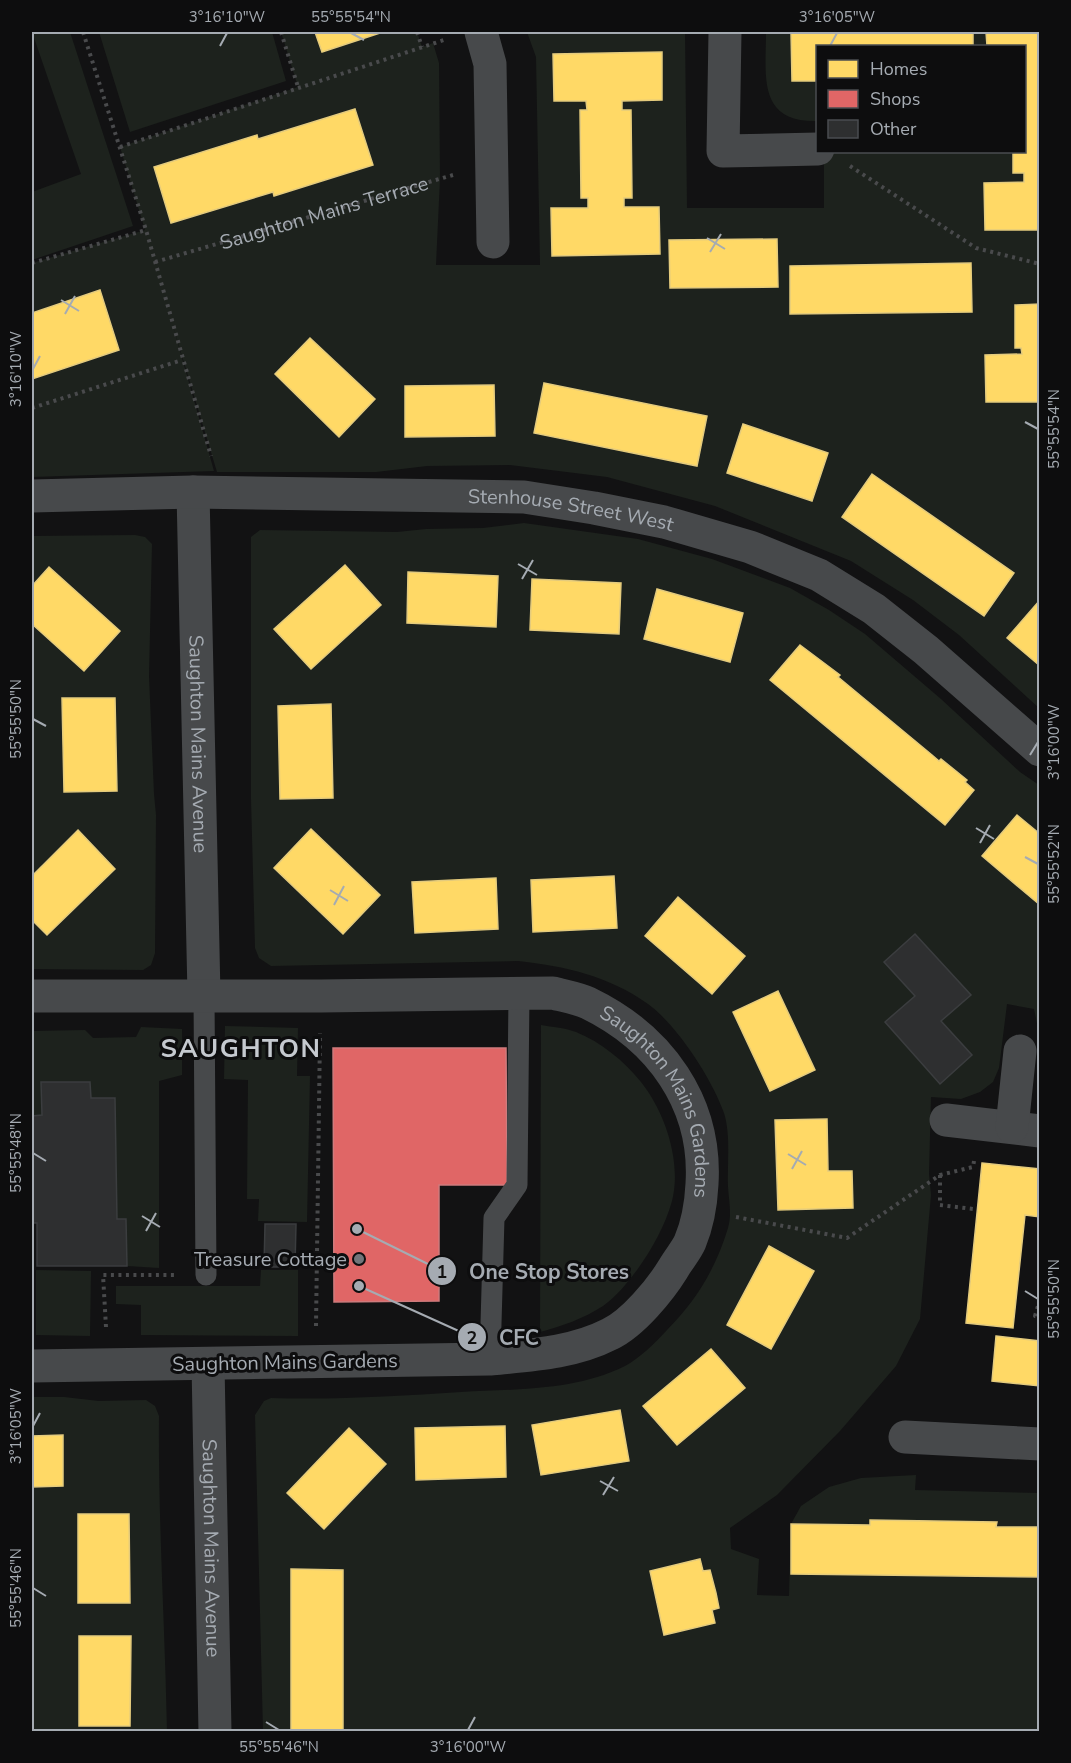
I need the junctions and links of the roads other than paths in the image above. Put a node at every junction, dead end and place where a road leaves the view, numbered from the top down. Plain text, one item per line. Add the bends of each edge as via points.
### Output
1 (725, 32) edge
2 (466, 34) edge
3 (816, 149) edge
4 (493, 242) dead end
5 (193, 492) junction
6 (32, 496) edge
7 (1040, 750) edge
8 (519, 993) junction
9 (204, 995) junction
10 (32, 996) edge
11 (1020, 1051) dead end
12 (946, 1120) dead end
13 (1026, 1129) edge
14 (206, 1275) road end
15 (490, 1359) junction
16 (208, 1364) junction
17 (32, 1366) edge
18 (905, 1437) dead end
19 (1040, 1444) edge
20 (215, 1731) edge

1 - 3 street via 723,151
2 - 4 street via 490,64
5 - 6 street, Stenhouse Street West
5 - 7 street, Stenhouse Street West via 524,497 664,522 750,547 819,575 874,609
5 - 9 street, Saughton Mains Avenue
8 - 9 street, Saughton Mains Gardens
8 - 15 lane via 517,1185 494,1218
8 - 15 street, Saughton Mains Gardens via 553,993 586,1002 656,1052 683,1089 696,1119 704,1160 700,1209 689,1243 643,1308 612,1334 576,1348
9 - 10 street, Saughton Mains Gardens
9 - 14 lane
11 - 13 street
12 - 13 street
15 - 16 street, Saughton Mains Gardens
16 - 17 street, Saughton Mains Gardens
16 - 20 street, Saughton Mains Avenue
18 - 19 street

